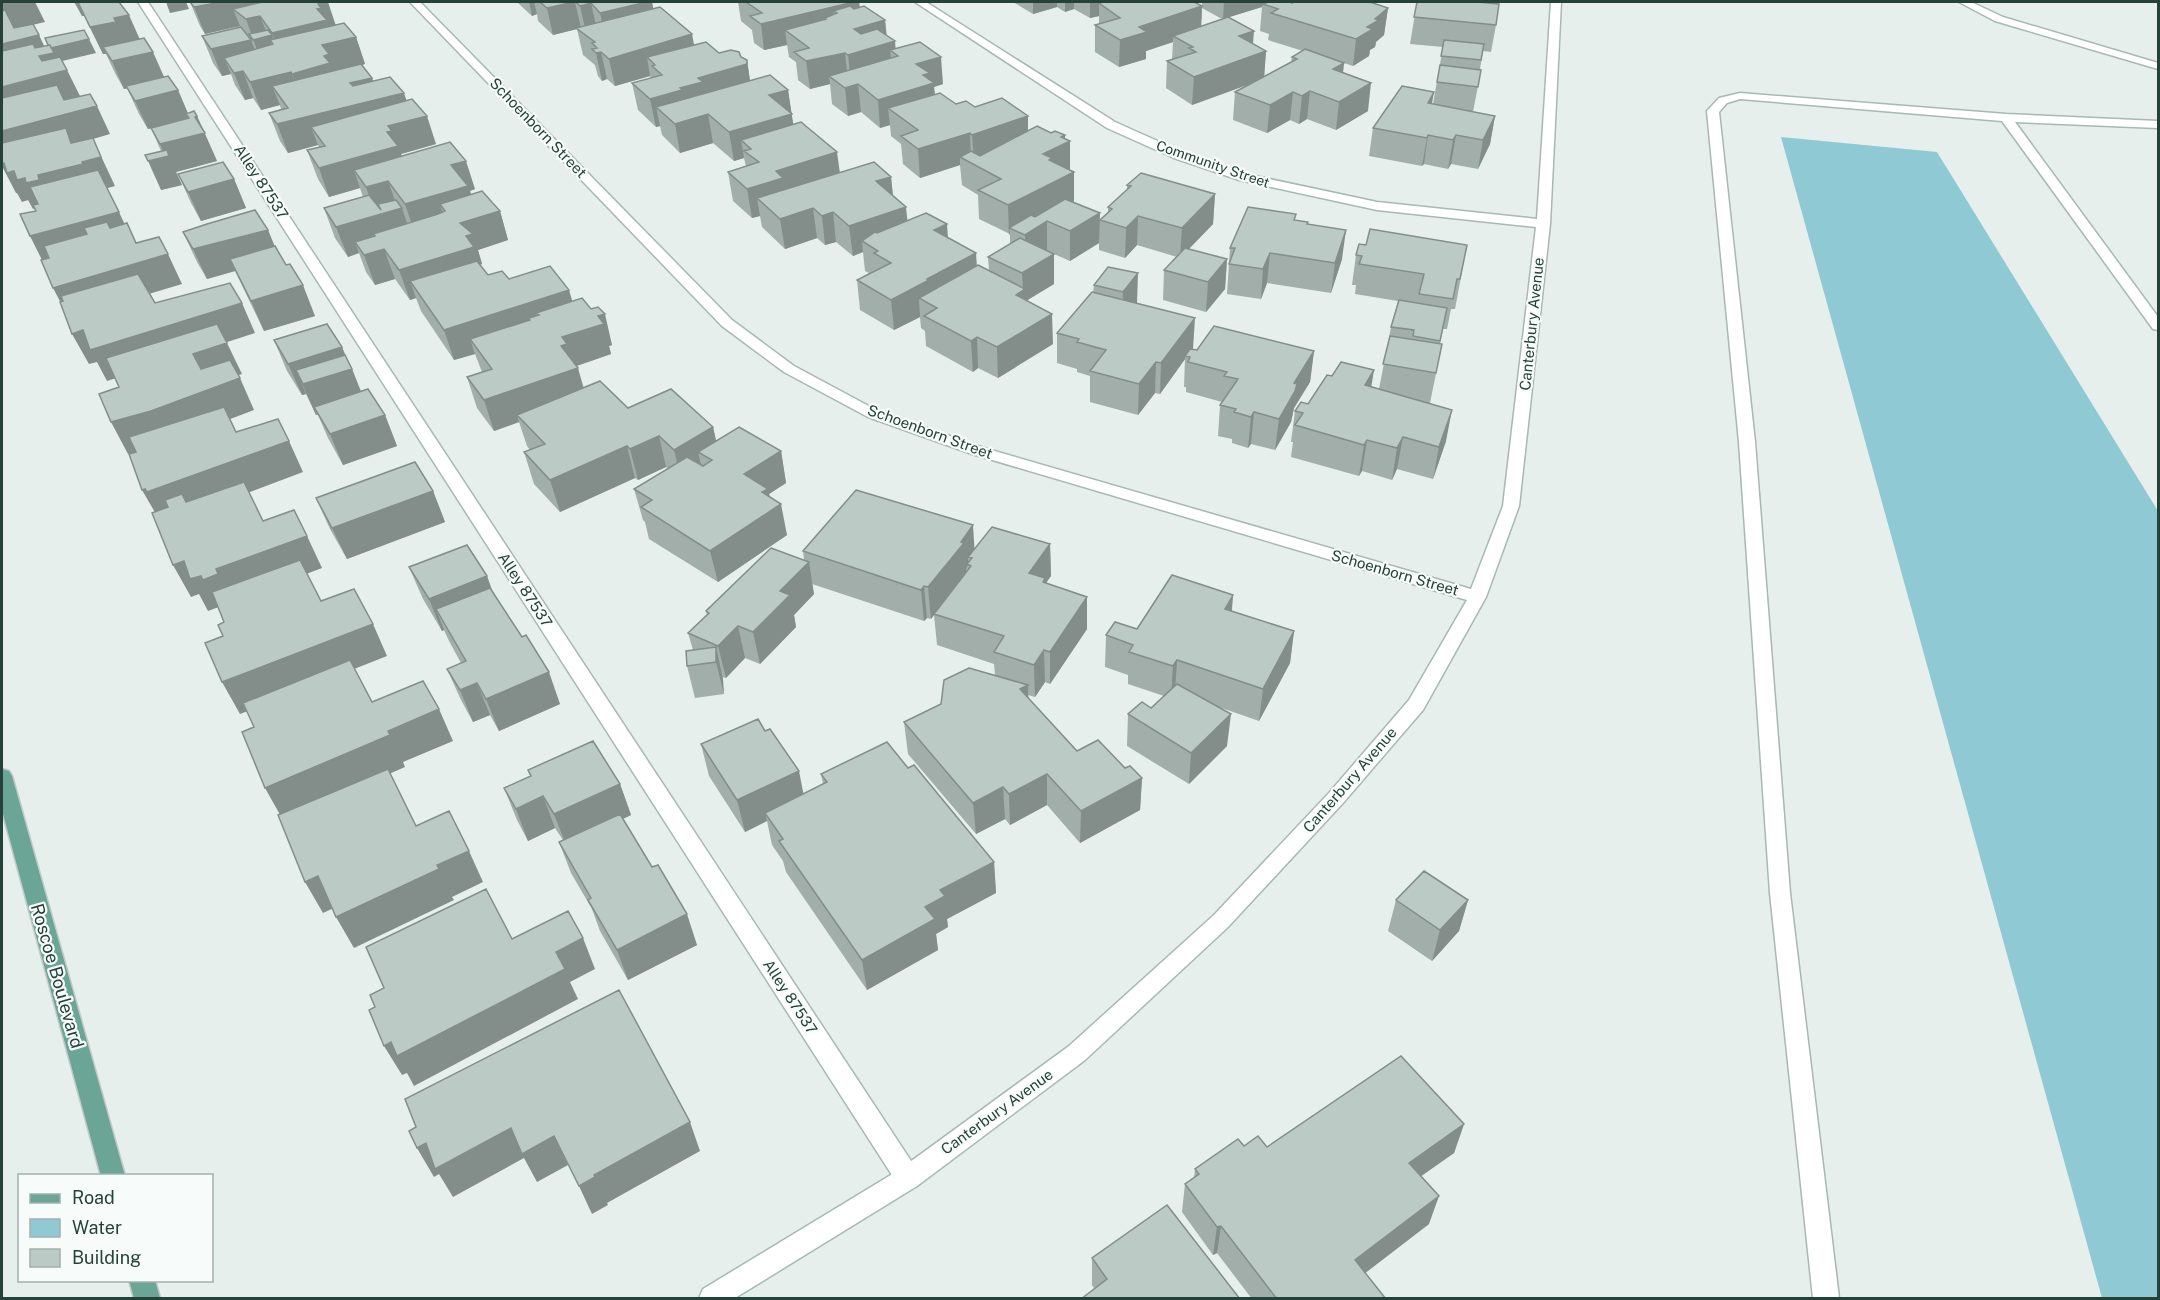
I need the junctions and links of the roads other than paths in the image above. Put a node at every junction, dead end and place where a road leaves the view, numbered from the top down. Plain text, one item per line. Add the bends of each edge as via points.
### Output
1 (143, 2) edge
2 (415, 2) edge
3 (920, 2) edge
4 (1556, 2) edge
5 (1964, 2) edge
6 (2158, 66) edge
7 (2006, 118) junction
8 (2158, 124) edge
9 (1543, 224) junction
10 (2158, 326) edge
11 (1477, 597) junction
12 (2, 776) edge
13 (111, 1174) edge
14 (908, 1178) junction
15 (142, 1282) edge
16 (147, 1299) edge
17 (712, 1299) edge
18 (1826, 1299) edge

1 - 14 street, Alley 87537
2 - 11 street, Schoenborn Street via 727,323 789,369 873,414 978,451
3 - 9 street, Community Street via 1111,125 1178,155 1243,177 1322,196 1377,206
4 - 9 street, Canterbury Avenue
5 - 6 street via 1999,19
7 - 8 street
7 - 10 street
7 - 18 street via 1740,96 1723,99 1713,111 1747,442 1780,893
9 - 11 street, Canterbury Avenue via 1511,506
11 - 14 street, Canterbury Avenue via 1416,705 1221,921 1077,1053
12 - 13 main road, Roscoe Boulevard
14 - 17 street, Canterbury Avenue
15 - 16 main road

